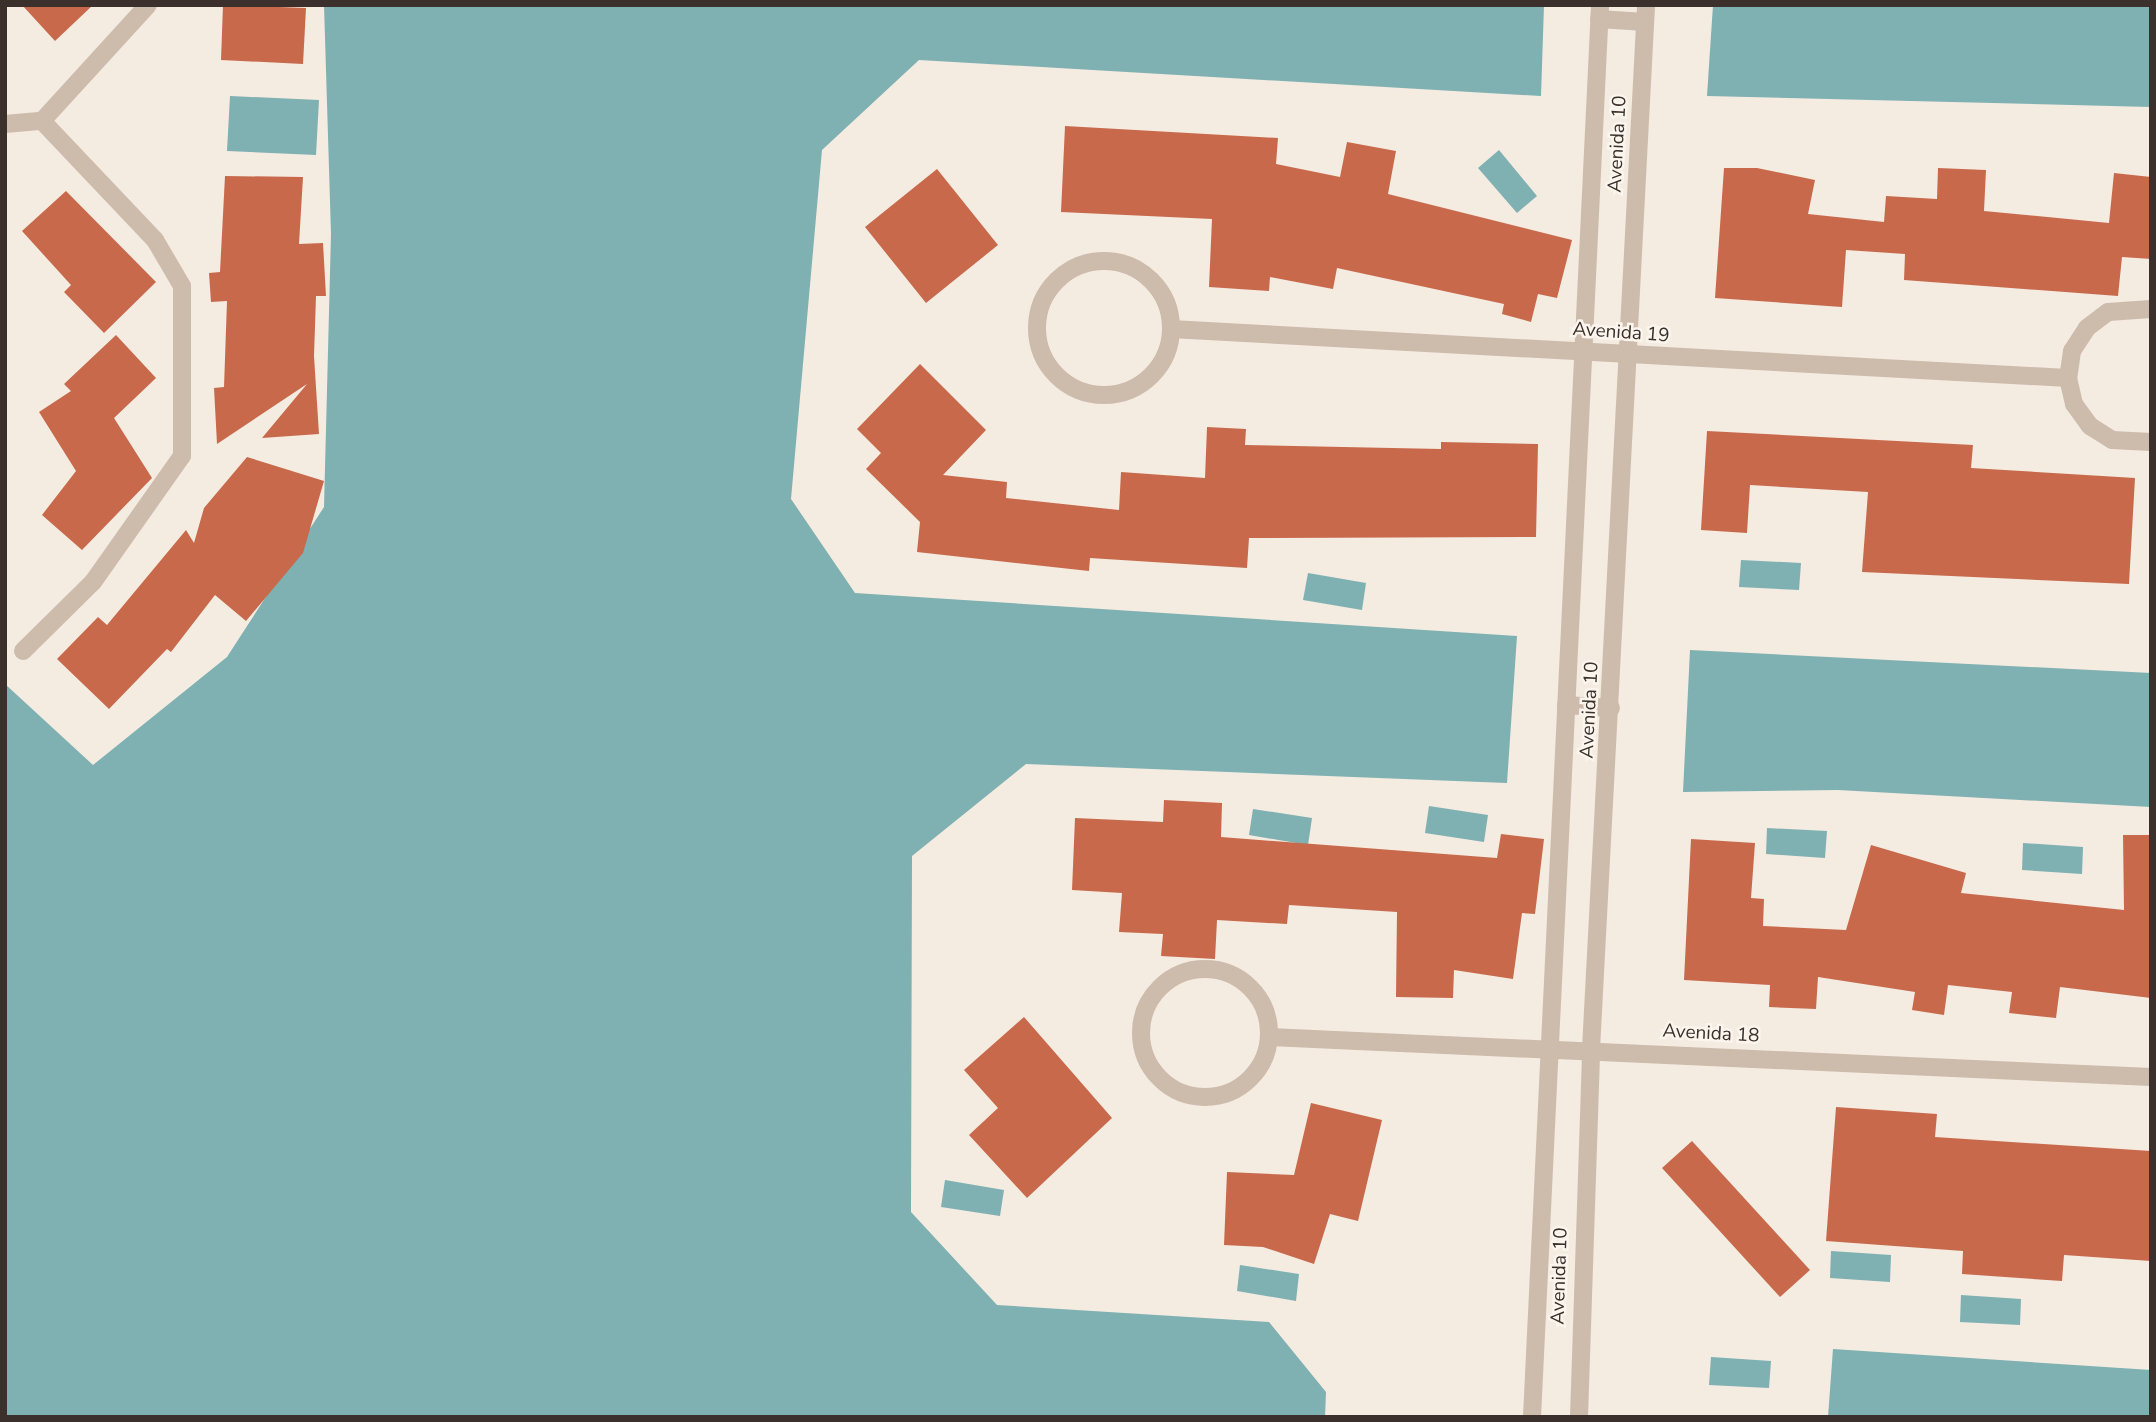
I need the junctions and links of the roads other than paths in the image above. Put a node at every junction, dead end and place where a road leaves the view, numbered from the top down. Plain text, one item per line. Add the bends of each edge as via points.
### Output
1 (148, 5) edge
2 (1600, 12) edge
3 (1645, 14) edge
4 (42, 121) junction
5 (5, 124) edge
6 (2151, 309) edge
7 (1171, 329) junction
8 (1584, 352) junction
9 (1630, 355) junction
10 (2068, 378) junction
11 (2151, 442) edge
12 (23, 651) dead end
13 (1566, 705) junction
14 (1611, 708) junction
15 (1269, 1037) junction
16 (1549, 1047) junction
17 (1591, 1049) junction
18 (2151, 1077) edge
19 (1532, 1417) edge
20 (1579, 1417) edge

1 - 4 street
2 - 3 street
2 - 8 street, Avenida 10
3 - 9 street, Avenida 10
4 - 5 street
4 - 12 street via 155,240 181,286 183,456 93,582
6 - 10 street via 2108,312 2087,328 2073,351
7 - 7 street via 1166,303 1151,281 1130,266 1104,261 1078,266 1057,280 1041,302 1037,328 1041,354 1056,376 1078,391 1103,396 1129,391 1151,377 1166,354
7 - 8 street, Avenida 19
8 - 9 street, Avenida 19
8 - 13 street, Avenida 10
9 - 10 street, Avenida 19
9 - 14 street, Avenida 10
10 - 11 street via 2074,404 2090,426 2112,440
13 - 14 street
13 - 16 street, Avenida 10
14 - 17 street, Avenida 10
15 - 15 street via 1266,1012 1253,989 1233,974 1208,968 1184,971 1162,984 1147,1004 1140,1029 1143,1054 1156,1076 1176,1091 1201,1098 1226,1094 1248,1081 1263,1061
15 - 16 street, Avenida 18
16 - 17 street, Avenida 18
16 - 19 street, Avenida 10
17 - 18 street, Avenida 18
17 - 20 street, Avenida 10

